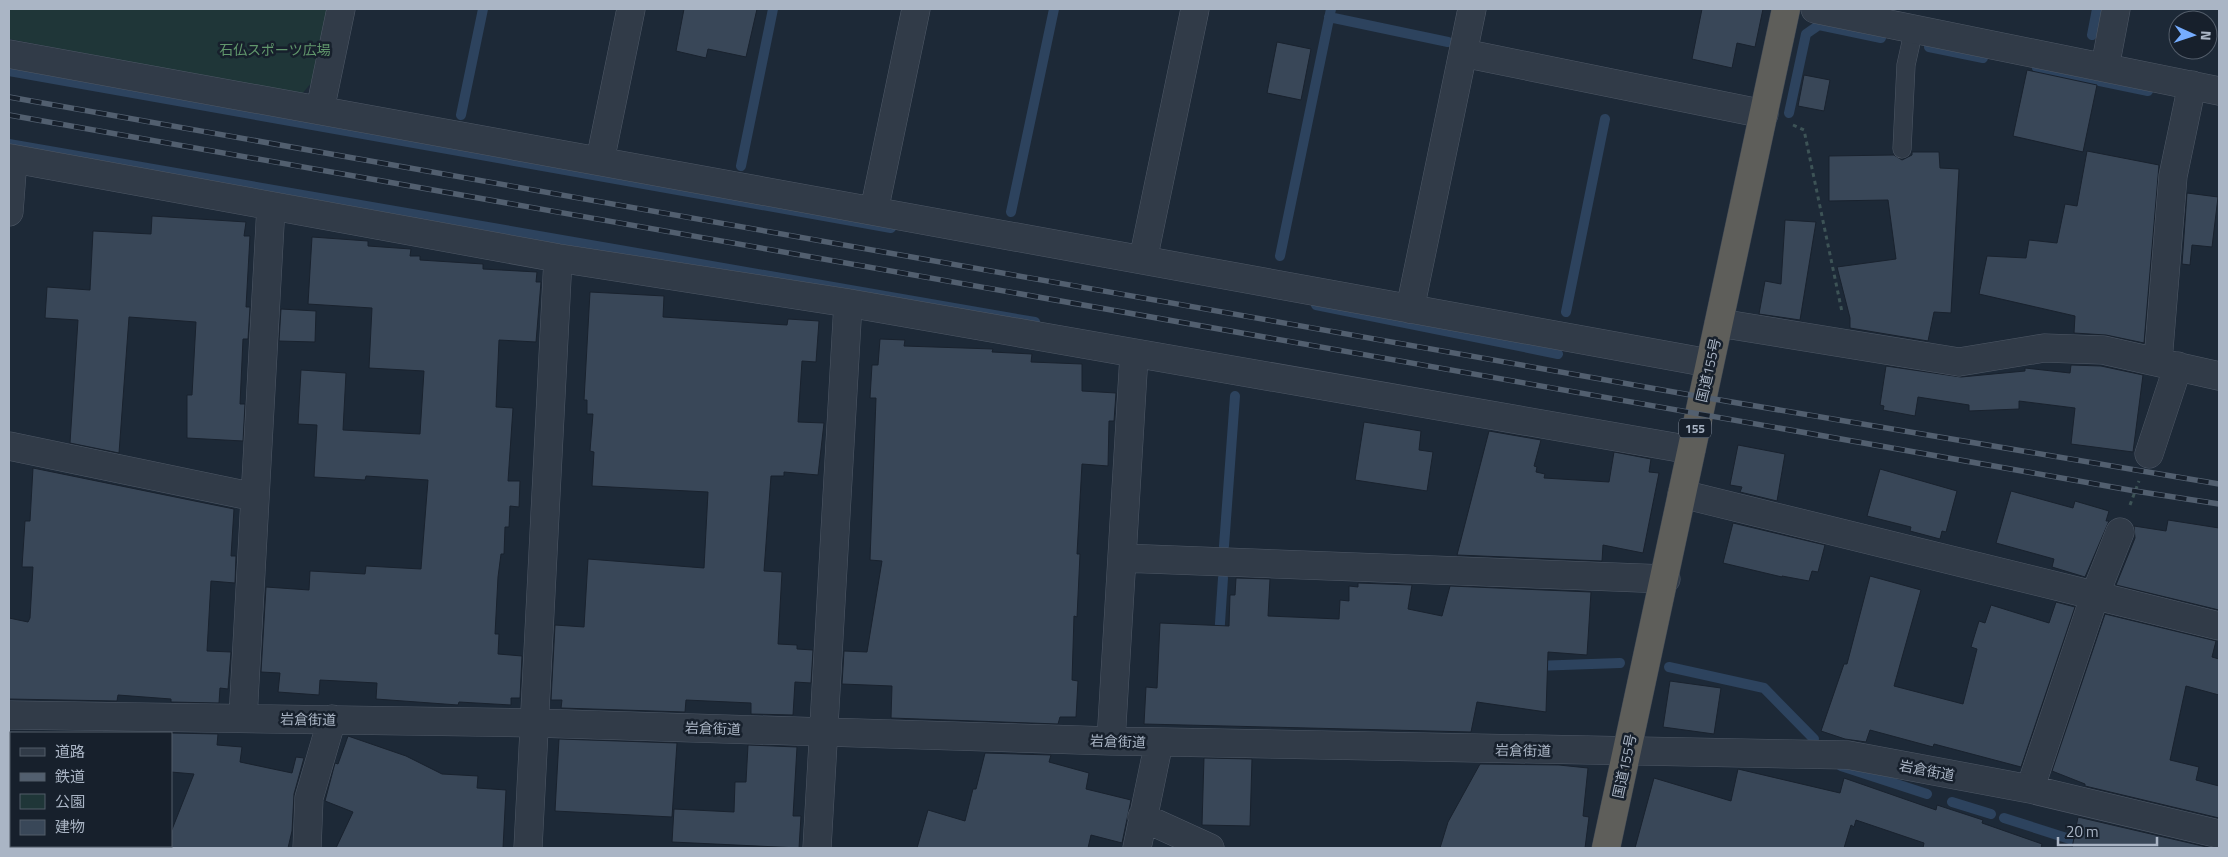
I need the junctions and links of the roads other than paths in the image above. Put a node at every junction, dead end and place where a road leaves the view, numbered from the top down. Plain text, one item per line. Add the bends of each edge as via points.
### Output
1 (341, 9) edge
2 (631, 9) edge
3 (916, 9) edge
4 (1195, 9) edge
5 (1472, 9) edge
6 (1786, 9) edge
7 (1814, 9) edge
8 (2116, 9) edge
9 (1914, 29) junction
10 (1463, 53) junction
11 (9, 54) edge
12 (2105, 67) junction
13 (2192, 85) junction
14 (2219, 91) edge
15 (320, 110) junction
16 (1764, 114) junction
17 (1902, 148) dead end
18 (11, 159) edge
19 (600, 161) junction
20 (271, 206) junction
21 (874, 211) junction
22 (9, 212) edge
23 (558, 258) junction
24 (1142, 260) junction
25 (848, 303) junction
26 (1410, 309) junction
27 (1719, 323) junction
28 (1134, 354) junction
29 (1709, 363) junction
30 (2168, 364) junction
31 (2219, 376) edge
32 (9, 446) edge
33 (1691, 450) junction
34 (2149, 454) road end
35 (1682, 494) junction
36 (255, 497) junction
37 (2120, 532) road end
38 (1122, 558) junction
39 (1666, 578) junction
40 (2095, 595) junction
41 (2219, 626) edge
42 (9, 715) edge
43 (243, 718) junction
44 (332, 720) junction
45 (535, 722) junction
46 (155, 725) edge
47 (824, 732) junction
48 (1111, 741) junction
49 (1159, 742) junction
50 (1627, 752) junction
51 (2030, 789) junction
52 (1142, 818) junction
53 (2219, 834) edge
54 (308, 848) edge
55 (528, 848) edge
56 (817, 848) edge
57 (1136, 848) edge
58 (1210, 848) edge
59 (1606, 848) edge

1 - 15 street
2 - 19 street
3 - 21 street
4 - 24 street
5 - 10 street
6 - 16 highway, 国道155号 / 155
7 - 9 street
8 - 12 street
9 - 12 street
9 - 17 lane via 1906,66
10 - 16 street
10 - 26 street
11 - 15 street
12 - 13 street
13 - 14 street
13 - 30 street via 2173,176
15 - 19 street
16 - 27 highway, 国道155号 / 155
18 - 20 street
18 - 22 street
19 - 21 street
20 - 23 street
20 - 36 street
21 - 24 street
23 - 25 street
23 - 45 street
24 - 26 street
25 - 28 street
25 - 47 street
26 - 29 street
27 - 29 highway, 国道155号 / 155
27 - 30 street via 1959,362 2044,348 2103,350
28 - 33 street
28 - 38 street
29 - 33 highway, 国道155号 / 155
30 - 31 street
30 - 34 street
32 - 36 street
33 - 35 highway, 国道155号 / 155
35 - 39 highway, 国道155号 / 155
35 - 40 street
36 - 43 street
37 - 40 street
38 - 39 street
38 - 48 street
39 - 50 highway, 国道155号 / 155
40 - 41 street
40 - 51 street
42 - 46 street, 岩倉街道
43 - 44 street, 岩倉街道
43 - 46 street, 岩倉街道
44 - 45 street, 岩倉街道
44 - 54 street via 309,798
45 - 47 street, 岩倉街道
45 - 55 street
47 - 48 street, 岩倉街道
47 - 56 street
48 - 49 street, 岩倉街道
49 - 50 street, 岩倉街道
49 - 52 street
50 - 51 street, 岩倉街道 via 1848,755
50 - 59 highway, 国道155号 / 155
51 - 53 street, 岩倉街道
52 - 57 street
52 - 58 street

